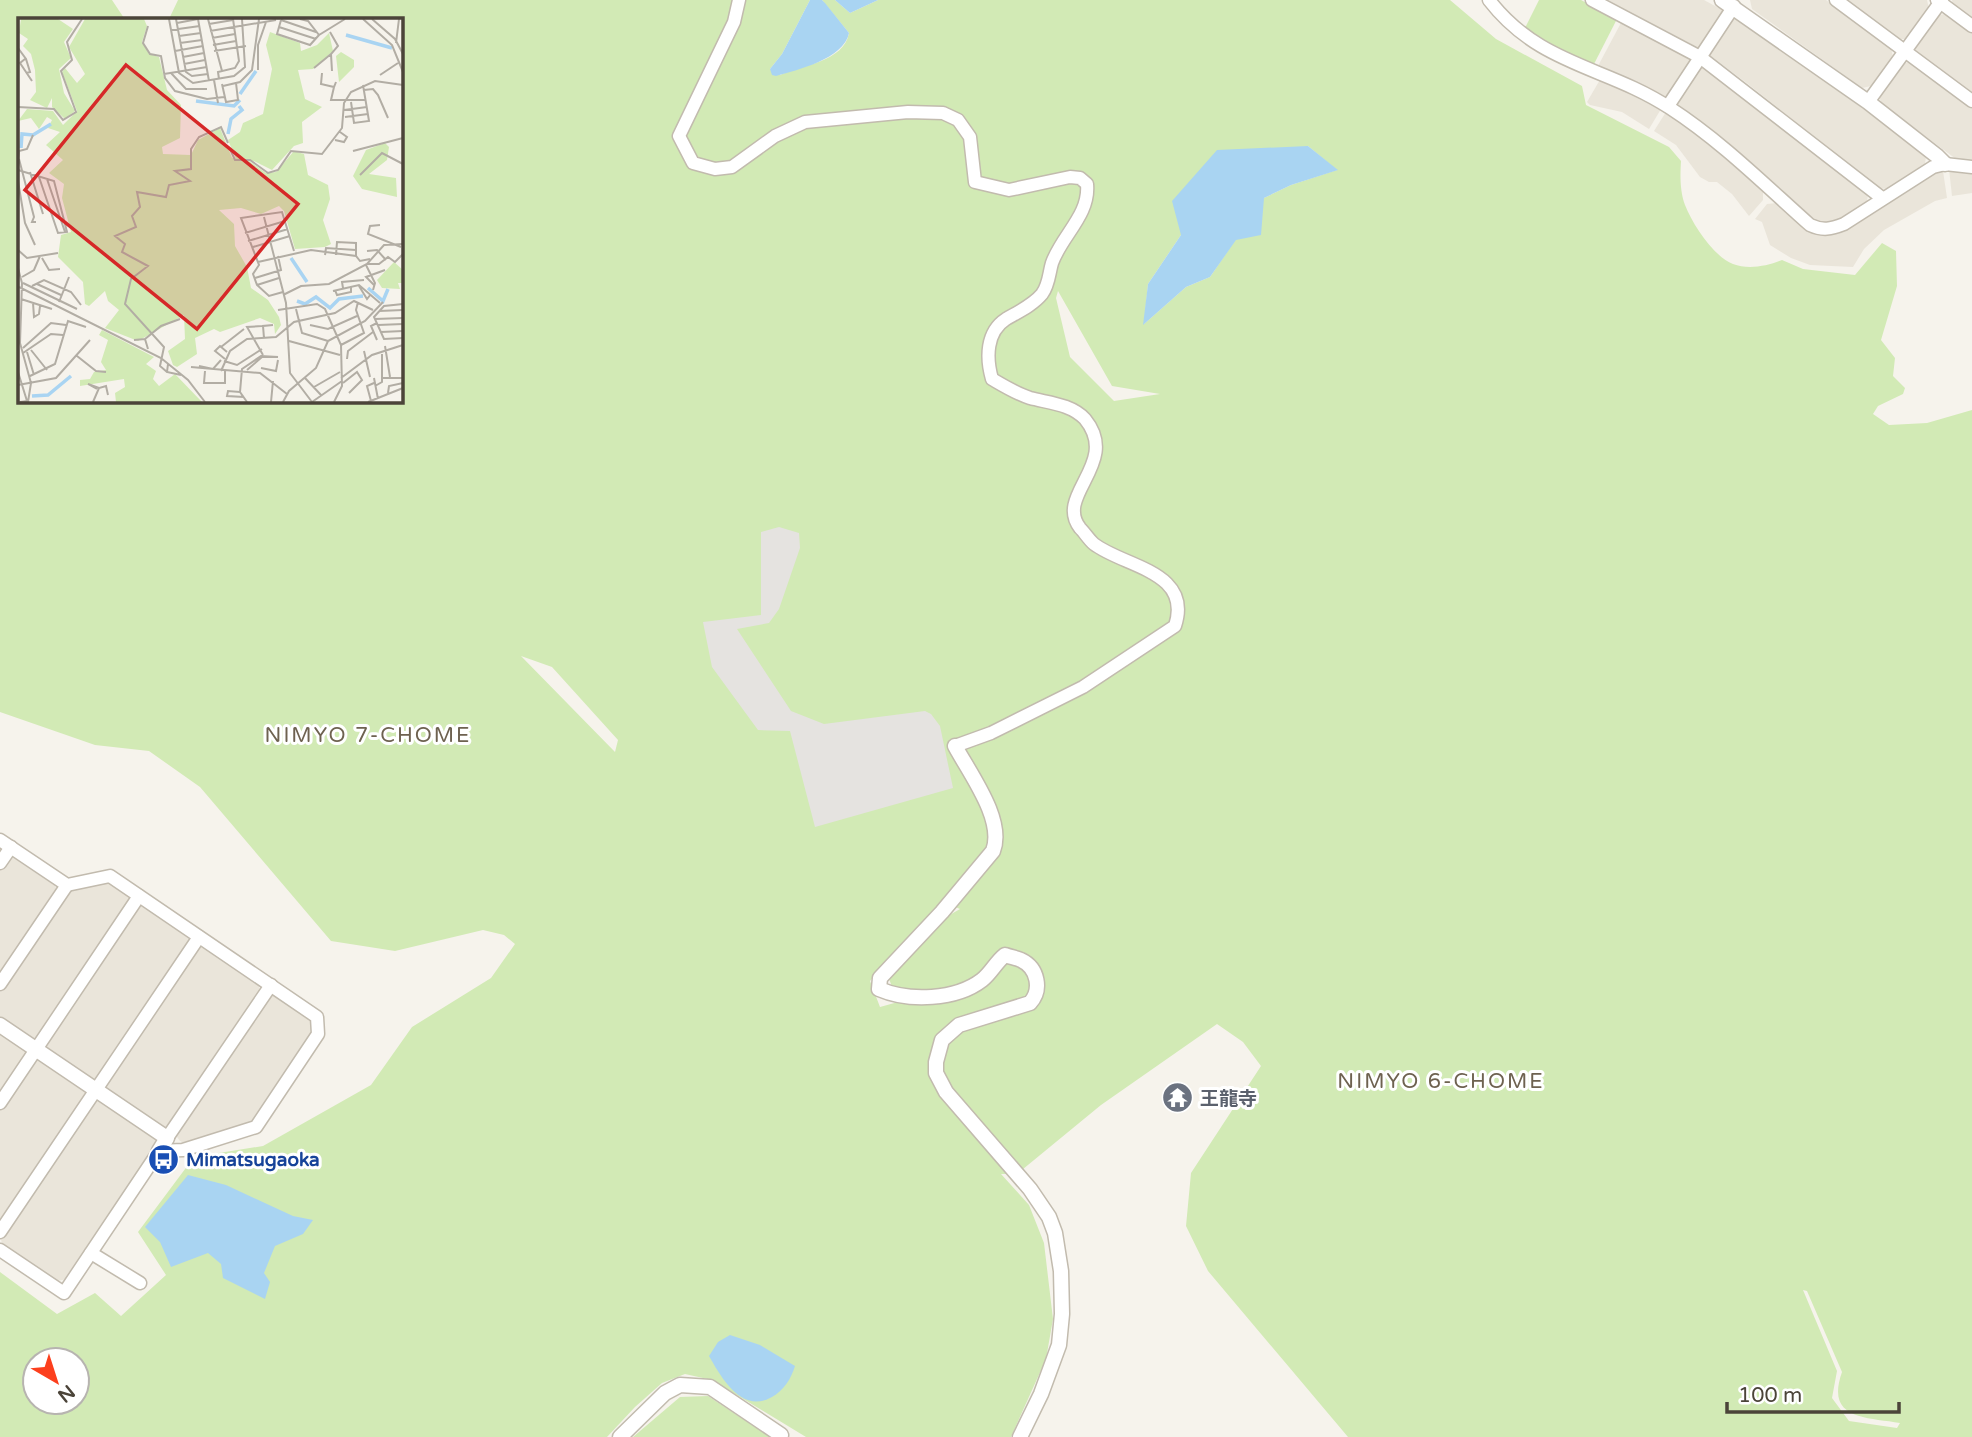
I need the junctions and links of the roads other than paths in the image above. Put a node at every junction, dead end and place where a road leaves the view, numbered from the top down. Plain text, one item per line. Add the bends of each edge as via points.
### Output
1 (739, 0) edge
2 (1489, 0) edge
3 (1592, 0) edge
4 (1836, 0) edge
5 (1940, 1) edge
6 (1731, 2) edge
7 (1972, 26) edge
8 (1904, 51) junction
9 (1700, 57) junction
10 (1972, 101) edge
11 (1868, 102) junction
12 (1668, 106) junction
13 (1945, 164) junction
14 (1972, 167) edge
15 (1882, 198) junction
16 (955, 746) joint
17 (5, 843) edge
18 (0, 863) edge
19 (67, 885) junction
20 (139, 896) junction
21 (199, 937) junction
22 (0, 984) edge
23 (271, 985) junction
24 (0, 1025) edge
25 (36, 1050) junction
26 (96, 1090) junction
27 (0, 1103) edge
28 (163, 1145) junction
29 (0, 1232) edge
30 (0, 1250) edge
31 (91, 1253) junction
32 (140, 1283) dead end
33 (781, 1435) dead end
34 (620, 1437) edge
35 (1020, 1437) edge

1 - 16 street via 734,22 679,136 694,163 716,169 732,167 775,136 805,122 908,111 943,113 958,120 970,136 975,182 1009,190 1070,177 1087,184 1088,198 1053,261 1042,294 995,330 989,368 992,379 1015,392 1082,416 1096,439 1097,453 1074,503 1077,524 1092,543 1142,566 1166,583 1175,594 1179,615 1175,626 1083,687 992,733
2 - 12 street via 1539,46
3 - 9 street
4 - 8 street
5 - 7 street
5 - 8 street
6 - 9 street
6 - 11 street
8 - 10 street
8 - 11 street
9 - 12 street
9 - 15 street
11 - 13 street
12 - 15 street via 1818,229 1844,224
13 - 14 street
13 - 15 street
16 - 35 street via 989,808 998,839 950,902 880,978 879,989 939,997 985,978 1005,955 1022,960 1037,980 1038,989 1030,1003 959,1025 942,1040 936,1062 946,1092 1030,1189 1055,1233 1061,1271 1059,1345
17 - 18 street
17 - 19 street
19 - 20 street via 110,876
19 - 22 street
20 - 21 street
20 - 25 street
21 - 23 street
21 - 26 street
23 - 28 street
23 - 28 street via 317,1017 318,1034 256,1128 183,1150
24 - 25 street
25 - 26 street
25 - 27 street
26 - 28 street
26 - 29 street
28 - 31 street
30 - 31 street via 64,1293
31 - 32 street
33 - 34 street via 710,1387 680,1385 664,1392

